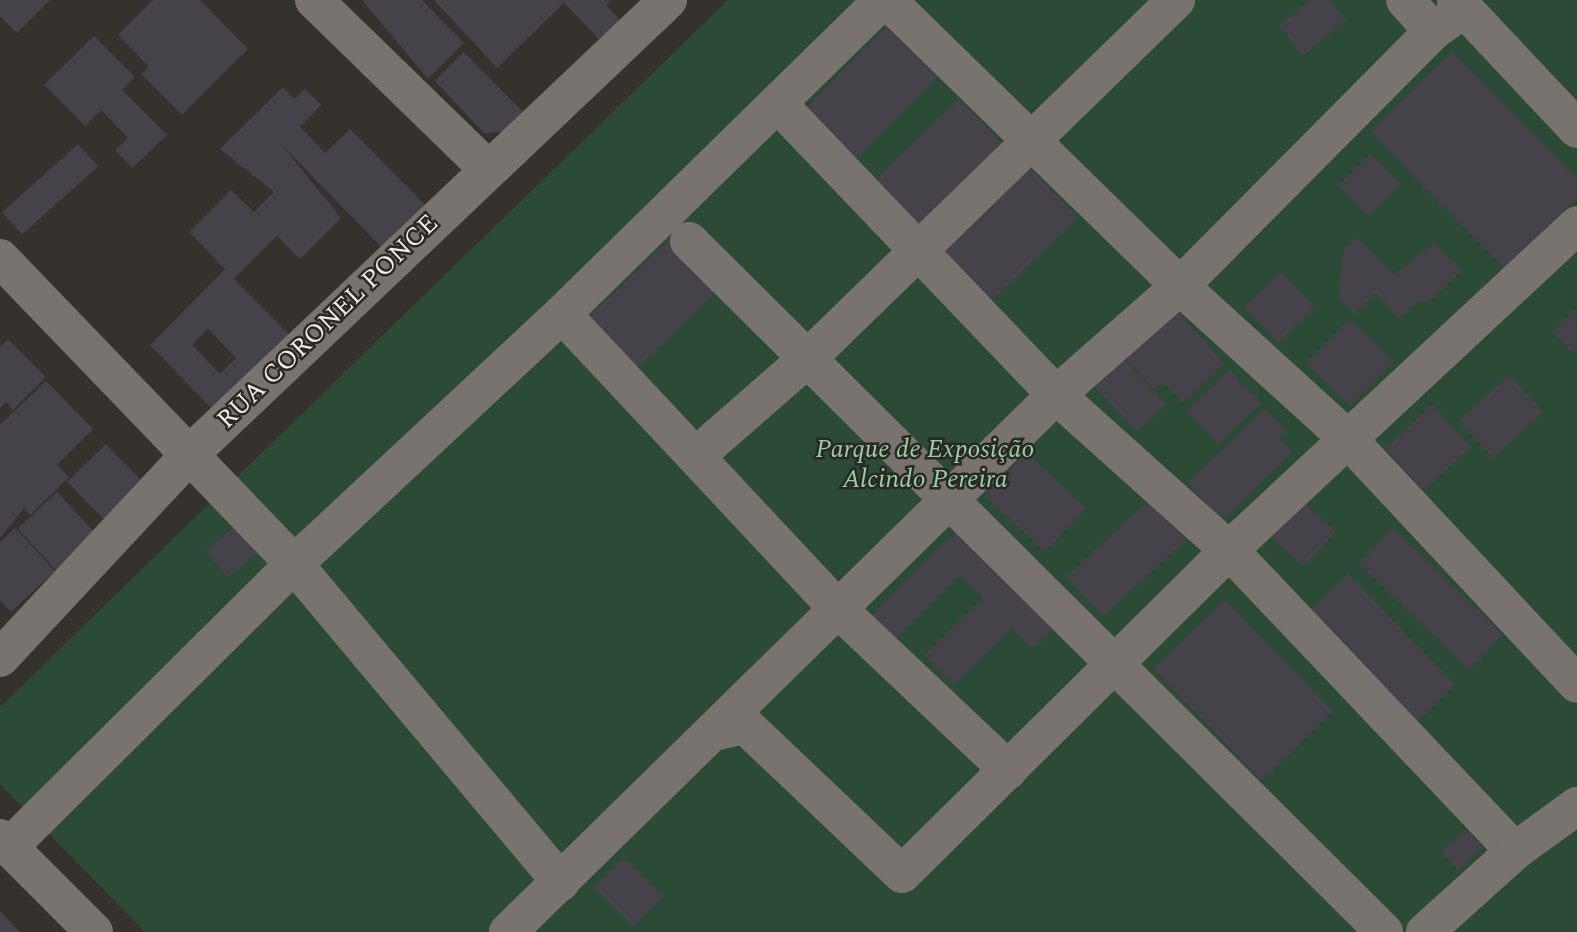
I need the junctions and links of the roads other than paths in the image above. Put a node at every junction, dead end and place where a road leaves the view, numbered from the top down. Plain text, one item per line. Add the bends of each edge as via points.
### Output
1 (314, 0) edge
2 (668, 0) edge
3 (885, 0) edge
4 (1176, 0) edge
5 (1405, 0) edge
6 (1460, 4) edge
7 (1433, 31) junction
8 (780, 106) junction
9 (1577, 129) edge
10 (1028, 141) junction
11 (488, 169) junction
12 (1577, 225) edge
13 (689, 241) dead end
14 (917, 252) junction
15 (0, 258) edge
16 (1180, 286) junction
17 (562, 314) junction
18 (807, 359) junction
19 (1056, 395) junction
20 (1346, 437) junction
21 (191, 453) junction
22 (697, 455) junction
23 (950, 500) junction
24 (1229, 550) junction
25 (294, 564) junction
26 (839, 610) junction
27 (0, 658) edge
28 (1118, 662) junction
29 (1577, 684) edge
30 (718, 731) junction
31 (1008, 770) junction
32 (1577, 806) edge
33 (4, 842) edge
34 (1515, 851) junction
35 (561, 882) junction
36 (94, 932) edge
37 (508, 932) edge
38 (1384, 932) edge
39 (1425, 932) edge

1 - 11 street
2 - 11 street, RUA CORONEL PONCE
3 - 8 street
3 - 10 street
4 - 10 street
5 - 7 street
6 - 7 street
6 - 9 street
7 - 16 street
8 - 14 street
8 - 17 street
10 - 14 street
10 - 16 street
11 - 21 street, RUA CORONEL PONCE
12 - 20 street
13 - 18 street
14 - 18 street
14 - 19 street
15 - 21 street
16 - 19 street
16 - 20 street
17 - 22 street
17 - 25 street
18 - 22 street
18 - 23 street
19 - 23 street
19 - 24 street
20 - 24 street
20 - 29 street
21 - 25 street
21 - 27 street, RUA CORONEL PONCE
22 - 26 street
23 - 26 street
23 - 28 street
24 - 28 street
24 - 34 street
25 - 33 street
25 - 35 street
26 - 30 street
26 - 31 street
28 - 31 street
28 - 38 street
30 - 31 street via 745,725 902,874
30 - 35 street
32 - 34 street
33 - 36 street
34 - 39 street
35 - 37 street

